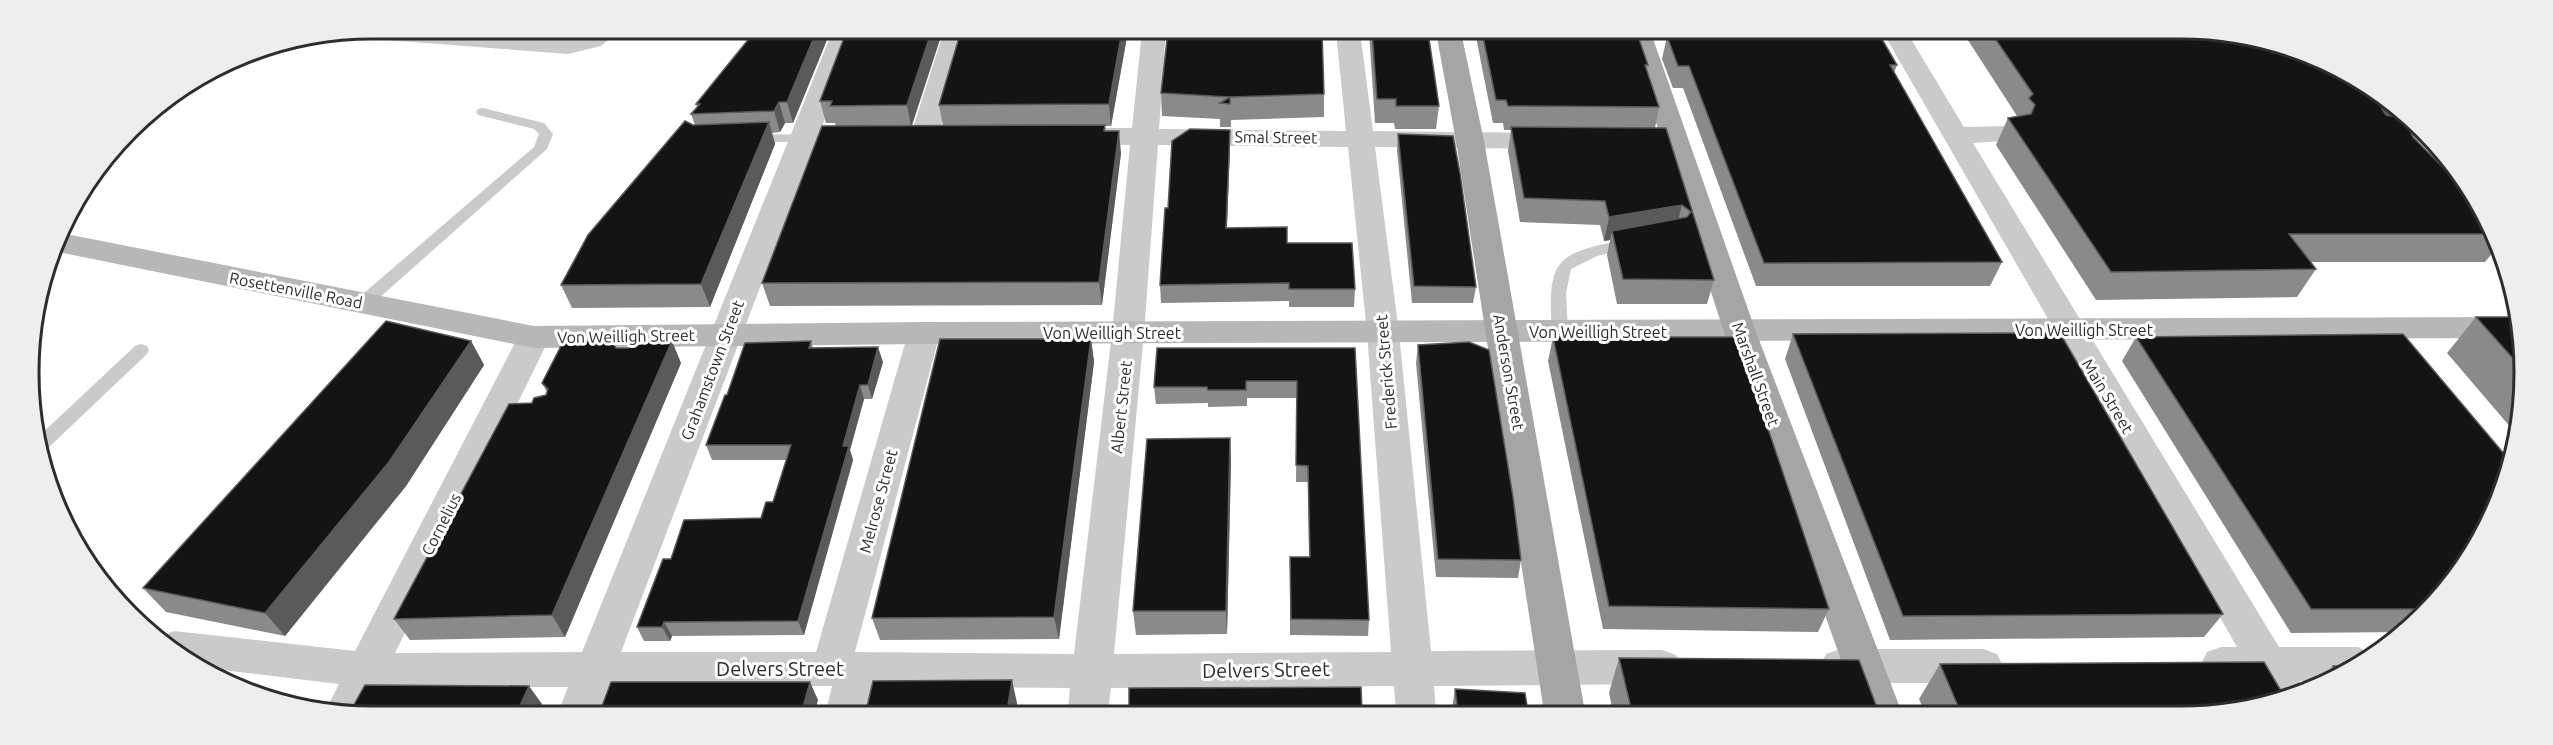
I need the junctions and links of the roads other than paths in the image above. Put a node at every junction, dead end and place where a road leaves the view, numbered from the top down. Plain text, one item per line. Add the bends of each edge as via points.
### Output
1 (471, 39) edge
2 (595, 39) edge
3 (842, 39) edge
4 (953, 39) edge
5 (1153, 39) edge
6 (1349, 39) edge
7 (1449, 39) edge
8 (1640, 39) edge
9 (1899, 39) edge
10 (483, 112) dead end
11 (2007, 134) edge
12 (2413, 134) edge
13 (1956, 135) junction
14 (2380, 135) edge
15 (1052, 136) edge
16 (1145, 136) junction
17 (803, 138) junction
18 (1362, 138) junction
19 (735, 140) edge
20 (1470, 141) junction
21 (1584, 141) edge
22 (1644, 242) edge
23 (65, 243) edge
24 (363, 303) junction
25 (2391, 327) junction
26 (2511, 328) edge
27 (2068, 330) junction
28 (1502, 332) junction
29 (1560, 332) junction
30 (1740, 332) junction
31 (924, 333) junction
32 (1128, 333) junction
33 (1383, 333) junction
34 (726, 334) junction
35 (534, 337) junction
36 (141, 350) dead end
37 (2420, 362) edge
38 (45, 440) edge
39 (186, 649) edge
40 (2184, 664) edge
41 (2019, 665) edge
42 (1806, 666) edge
43 (1866, 666) junction
44 (1558, 667) junction
45 (1700, 667) edge
46 (1413, 668) junction
47 (2334, 668) edge
48 (595, 669) junction
49 (843, 669) junction
50 (368, 670) junction
51 (1093, 671) junction
52 (2276, 679) edge
53 (349, 705) edge
54 (581, 706) edge
55 (846, 706) edge
56 (1089, 706) edge
57 (1416, 706) edge
58 (1564, 706) edge
59 (1879, 706) edge

1 - 2 street via 568,46
3 - 17 street, Grahamstown Street
4 - 17 street via 916,137
5 - 16 street, Albert Street
6 - 18 street, Frederick Street
7 - 20 main road, Anderson Street
8 - 30 main road, Marshall Street via 1664,141
9 - 13 street, Main Street
10 - 24 lane via 539,126 546,134 540,149
11 - 13 street
12 - 14 street
13 - 27 street, Main Street
15 - 16 street, Smal Street
16 - 18 street, Smal Street
16 - 32 street, Albert Street
17 - 19 lane
17 - 34 street, Grahamstown Street
18 - 20 street, Smal Street
18 - 33 street, Frederick Street
20 - 21 street, Smal Street
20 - 28 main road, Anderson Street
22 - 29 lane via 1570,260 1562,269
23 - 24 main road, Rosettenville Road
24 - 35 main road, Rosettenville Road
25 - 26 main road, Von Weilligh Street
25 - 27 main road, Von Weilligh Street
25 - 37 street
27 - 30 main road, Von Weilligh Street
27 - 52 street, Main Street
28 - 29 main road, Von Weilligh Street
28 - 33 main road, Von Weilligh Street
28 - 44 main road, Anderson Street
29 - 30 main road, Von Weilligh Street
30 - 43 main road, Marshall Street
31 - 32 main road, Von Weilligh Street
31 - 34 main road, Von Weilligh Street
31 - 49 street, Melrose Street
32 - 33 main road, Von Weilligh Street
32 - 51 street, Albert Street
33 - 46 street, Frederick Street
34 - 35 main road, Von Weilligh Street via 640,345
34 - 48 street, Grahamstown Street
35 - 50 street, Cornelius via 506,414
36 - 38 lane
39 - 50 street, Delvers Street
40 - 52 street
41 - 43 street
42 - 43 street
43 - 59 main road, Marshall Street
44 - 45 street, Delvers Street
44 - 46 street, Delvers Street
44 - 58 main road, Anderson Street
46 - 51 street, Delvers Street
46 - 57 street, Frederick Street
47 - 52 street
48 - 49 street, Delvers Street
48 - 50 street, Delvers Street
48 - 54 street, Grahamstown Street
49 - 51 street, Delvers Street
49 - 55 street, Melrose Street
50 - 53 street, Cornelius
51 - 56 street, Albert Street

